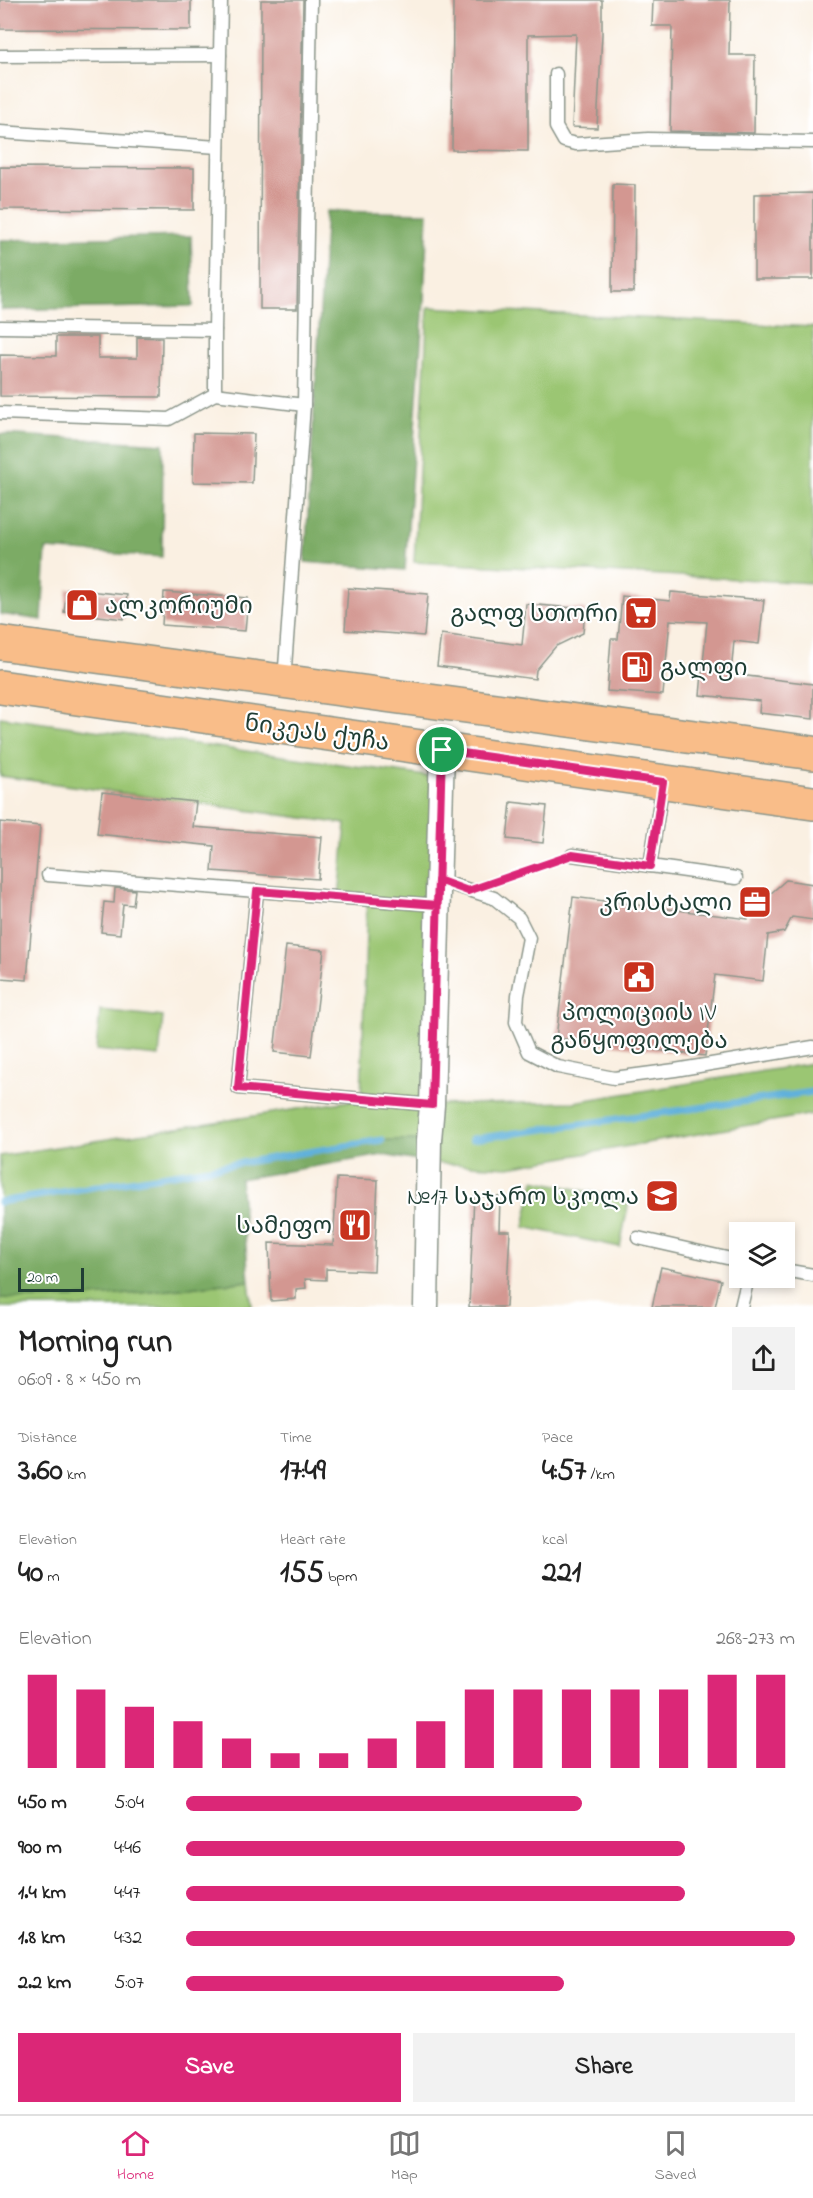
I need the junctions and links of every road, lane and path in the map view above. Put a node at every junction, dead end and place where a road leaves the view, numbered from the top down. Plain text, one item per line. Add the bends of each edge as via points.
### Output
1 (221, 0) edge
2 (311, 0) edge
3 (220, 55) junction
4 (0, 56) edge
5 (556, 74) dead end
6 (0, 132) edge
7 (813, 142) edge
8 (218, 147) junction
9 (0, 327) edge
10 (214, 330) junction
11 (215, 394) junction
12 (304, 405) junction
13 (0, 413) edge
14 (0, 643) edge
15 (284, 682) junction
16 (0, 687) edge
17 (442, 750) junction
18 (805, 752) edge
19 (663, 782) junction
20 (801, 801) edge
21 (572, 855) joint
22 (650, 866) junction
23 (48, 875) dead end
24 (736, 878) dead end
25 (438, 880) junction
26 (257, 891) junction
27 (468, 891) junction
28 (437, 905) junction
29 (813, 1047) edge
30 (432, 1105) junction
31 (638, 1238) dead end
32 (729, 1259) edge
33 (795, 1272) edge
34 (813, 1275) edge
35 (746, 1288) edge
36 (426, 1307) edge
37 (741, 1307) edge

1 - 3 lane
2 - 12 lane
3 - 4 lane
3 - 8 lane
5 - 7 lane via 556,127 564,141
6 - 8 lane
8 - 10 lane
9 - 10 lane
10 - 11 lane
11 - 12 lane
11 - 13 lane via 169,419
12 - 15 lane
14 - 15 main road, ნიკეას ქუჩა
15 - 18 main road, ნიკეას ქუჩა
16 - 17 main road, ნიკეას ქუჩა
17 - 19 main road, ნიკეას ქუჩა
17 - 25 street
18 - 20 main road
19 - 20 main road, ნიკეას ქუჩა
19 - 22 lane
21 - 22 lane
21 - 27 path
22 - 24 lane
23 - 26 lane
25 - 27 lane
25 - 28 street
26 - 28 lane
26 - 30 lane via 238,1088
27 - 29 lane via 494,898 519,918 529,938 516,1022 529,1052 558,1067 614,1078
28 - 30 street
30 - 36 street
31 - 32 lane
33 - 34 lane
35 - 37 lane

